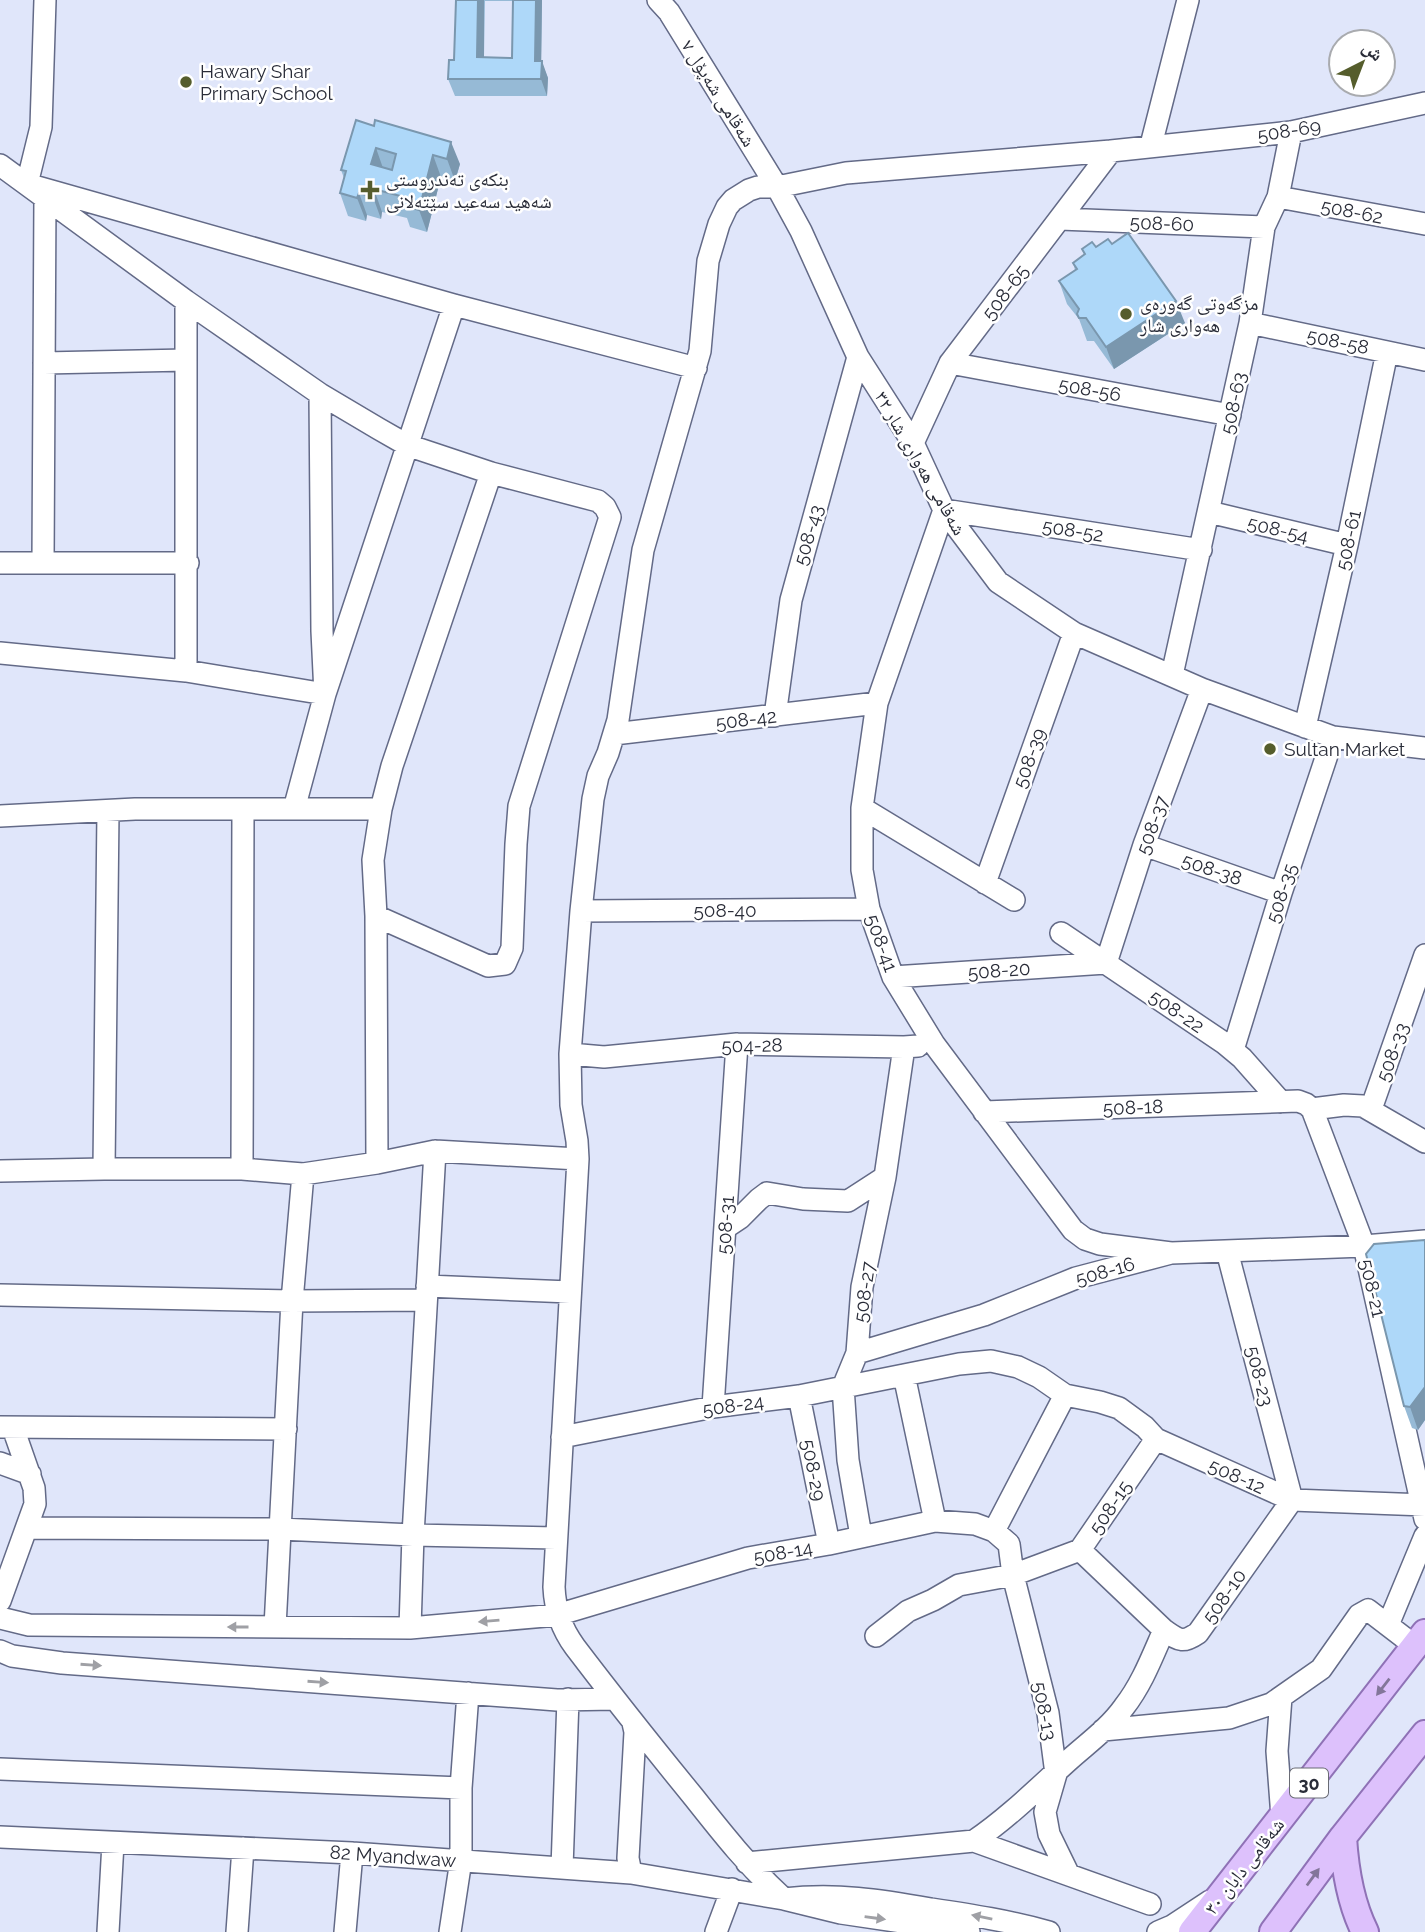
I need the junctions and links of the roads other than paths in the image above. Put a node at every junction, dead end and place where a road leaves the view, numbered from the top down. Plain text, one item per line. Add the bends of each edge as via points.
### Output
1 (45, 0) edge
2 (658, 0) edge
3 (1188, 0) edge
4 (1425, 103) edge
5 (1291, 132) junction
6 (1151, 145) junction
7 (1111, 151) junction
8 (0, 165) edge
9 (27, 184) junction
10 (777, 187) junction
11 (44, 197) junction
12 (1278, 197) junction
13 (1060, 219) junction
14 (1425, 224) edge
15 (1264, 227) junction
16 (186, 301) junction
17 (454, 305) junction
18 (1251, 323) junction
19 (1387, 352) junction
20 (858, 357) junction
21 (186, 360) junction
22 (1425, 360) edge
23 (44, 363) junction
24 (950, 363) junction
25 (696, 368) junction
26 (320, 394) junction
27 (1230, 415) junction
28 (913, 443) junction
29 (407, 445) junction
30 (491, 473) junction
31 (944, 510) junction
32 (1209, 512) junction
33 (1347, 545) junction
34 (1200, 550) junction
35 (0, 563) edge
36 (43, 563) junction
37 (188, 563) junction
38 (1074, 633) junction
39 (0, 653) edge
40 (186, 671) junction
41 (1172, 676) junction
42 (1202, 689) junction
43 (325, 694) junction
44 (877, 703) junction
45 (775, 716) junction
46 (1305, 727) junction
47 (614, 734) junction
48 (1333, 737) junction
49 (1425, 748) edge
50 (862, 808) junction
51 (243, 809) junction
52 (294, 809) junction
53 (381, 809) junction
54 (108, 811) junction
55 (0, 816) edge
56 (1144, 845) junction
57 (985, 883) junction
58 (1281, 893) junction
59 (1014, 901) dead end
60 (869, 909) junction
61 (581, 911) junction
62 (376, 916) junction
63 (1061, 933) dead end
64 (1425, 955) edge
65 (1106, 963) junction
66 (893, 977) junction
67 (737, 1044) junction
68 (934, 1044) junction
69 (904, 1047) junction
70 (1233, 1050) junction
71 (570, 1054) junction
72 (1281, 1102) junction
73 (1312, 1109) junction
74 (1371, 1109) junction
75 (984, 1112) junction
76 (1425, 1142) edge
77 (435, 1151) junction
78 (578, 1160) junction
79 (377, 1163) junction
80 (104, 1169) junction
81 (242, 1169) junction
82 (0, 1171) edge
83 (303, 1174) junction
84 (885, 1177) junction
85 (725, 1228) junction
86 (1425, 1241) edge
87 (1364, 1246) junction
88 (1227, 1251) junction
89 (1171, 1253) junction
90 (570, 1292) junction
91 (426, 1293) junction
92 (0, 1295) edge
93 (292, 1301) junction
94 (857, 1353) junction
95 (904, 1375) junction
96 (843, 1387) junction
97 (1065, 1395) junction
98 (799, 1396) junction
99 (713, 1407) junction
100 (7, 1428) edge
101 (286, 1429) junction
102 (562, 1437) junction
103 (1156, 1439) junction
104 (0, 1464) edge
105 (30, 1474) junction
106 (1292, 1500) junction
107 (1424, 1510) edge
108 (935, 1521) junction
109 (27, 1528) junction
110 (280, 1529) junction
111 (413, 1535) junction
112 (861, 1536) junction
113 (1425, 1536) edge
114 (1001, 1537) junction
115 (556, 1538) junction
116 (829, 1544) junction
117 (1080, 1550) junction
118 (1013, 1575) junction
119 (0, 1601) edge
120 (557, 1615) junction
121 (0, 1618) edge
122 (43, 1625) junction
123 (1388, 1625) junction
124 (275, 1627) junction
125 (410, 1628) junction
126 (1164, 1630) junction
127 (876, 1636) dead end
128 (1420, 1640) edge
129 (0, 1651) edge
130 (40, 1660) junction
131 (468, 1693) junction
132 (1281, 1697) junction
133 (568, 1699) junction
134 (615, 1699) junction
135 (634, 1723) junction
136 (1103, 1730) junction
137 (1425, 1734) edge
138 (0, 1769) edge
139 (1056, 1774) junction
140 (461, 1788) junction
141 (1282, 1817) junction
142 (0, 1837) edge
143 (1343, 1837) junction
144 (974, 1841) junction
145 (113, 1843) junction
146 (243, 1847) junction
147 (352, 1853) junction
148 (461, 1860) junction
149 (747, 1863) junction
150 (562, 1868) junction
151 (631, 1873) junction
152 (1069, 1875) junction
153 (732, 1889) junction
154 (1224, 1892) junction
155 (784, 1899) junction
156 (1150, 1905) dead end
157 (841, 1913) junction
158 (108, 1932) edge
159 (237, 1932) edge
160 (345, 1932) edge
161 (450, 1932) edge
162 (716, 1932) edge
163 (832, 1932) edge
164 (969, 1932) edge
165 (1049, 1932) edge
166 (1158, 1932) edge
167 (1192, 1932) edge
168 (1273, 1932) edge
169 (1364, 1932) edge

1 - 9 street via 41,127
2 - 10 street, شەقامی شەپۆل ٧
3 - 6 street
4 - 5 street, 508-69
5 - 6 street, 508-69
5 - 12 street, 508-63
6 - 7 street, 508-69
7 - 10 street, 508-69 via 846,173
7 - 13 street, 508-65
8 - 9 street
9 - 11 street
9 - 17 street
10 - 20 street, شەقامی هەواری شار ٣٢
10 - 25 street, 508-69 via 758,187 741,194 727,207 719,224 708,261
11 - 16 street
11 - 23 street
12 - 14 street, 508-62
12 - 15 street, 508-63
13 - 15 street, 508-60
13 - 24 street, 508-65
15 - 18 street, 508-63
16 - 21 street
16 - 26 street
17 - 25 street
17 - 29 street
18 - 19 street, 508-58
18 - 27 street, 508-63
19 - 22 street, 508-58
19 - 33 street, 508-61
20 - 28 street, شەقامی هەواری شار ٣٢
20 - 45 street, 508-43 via 790,600
21 - 23 street
21 - 37 street
23 - 36 street
24 - 27 street, 508-56
24 - 28 street, 508-65
25 - 47 street, 508-69 via 643,550
26 - 29 street
26 - 43 street
27 - 32 street, 508-63
28 - 31 street, شەقامی هەواری شار ٣٢
29 - 30 street
29 - 43 street
30 - 53 street
30 - 62 street via 598,501 610,517 519,806 512,948 505,964 488,966
31 - 34 street, 508-52
31 - 38 street, شەقامی هەواری شار ٣٢ via 998,582
31 - 44 street, 508-41
32 - 33 street, 508-54
32 - 34 street, 508-63
33 - 46 street, 508-61
34 - 41 street, 508-63
35 - 36 street
36 - 37 street
37 - 40 street
38 - 41 street, شەقامی هەواری شار ٣٢
38 - 57 street, 508-39
39 - 40 street
40 - 43 street
41 - 42 street, شەقامی هەواری شار ٣٢
42 - 46 street, شەقامی هەواری شار ٣٢
42 - 56 street, 508-37
43 - 52 street
44 - 45 street, 508-42
44 - 50 street, 508-41
45 - 47 street, 508-42
46 - 48 street, شەقامی هەواری شار ٣٢
47 - 61 street, 508-69 via 595,787
48 - 49 street, شەقامی هەواری شار ٣٢
48 - 58 street, 508-35
50 - 57 street
50 - 60 street, 508-41 via 862,870
51 - 52 street
51 - 54 street
51 - 81 street
52 - 53 street
53 - 62 street via 373,860
54 - 55 street
54 - 80 street
56 - 58 street, 508-38
56 - 65 street, 508-37
57 - 59 street
58 - 70 street, 508-35
60 - 61 street, 508-40
60 - 66 street, 508-41
61 - 71 street, 508-69
62 - 79 street
63 - 65 street, 508-22
64 - 74 street, 508-33
65 - 66 street, 508-20
65 - 70 street, 508-22
66 - 68 street, 508-41
67 - 69 street, 504-28
67 - 71 street, 504-28 via 604,1057
67 - 85 street, 508-31
68 - 69 street, 504-28
68 - 75 street, 508-41
69 - 84 street, 508-27
70 - 72 street, 508-22
71 - 78 street, 508-69
72 - 73 street via 1302,1102
72 - 75 street, 508-18
73 - 74 street via 1354,1105
73 - 87 street, 508-21
74 - 76 street
75 - 89 street, 508-41 via 1073,1230 1100,1244
77 - 78 street
77 - 79 street
77 - 91 street
78 - 90 street, 508-69
79 - 83 street
80 - 81 street
80 - 82 street
81 - 83 street
83 - 93 street
84 - 85 street via 848,1201 766,1193
84 - 94 street, 508-27 via 862,1287
85 - 99 street, 508-31
86 - 87 street, 508-16
87 - 88 street, 508-16
87 - 107 street, 508-21
88 - 89 street, 508-16
88 - 106 street, 508-23
89 - 94 street, 508-16 via 1076,1278 984,1315
90 - 91 street
90 - 102 street, 508-69
91 - 93 street
91 - 111 street
92 - 93 street
93 - 101 street
94 - 96 street, 508-27
95 - 96 street, 508-24
95 - 97 street, 508-24 via 991,1361 1018,1367
95 - 108 street
96 - 98 street, 508-24
96 - 112 street, 508-27 via 848,1460
97 - 103 street, 508-12 via 1119,1408
97 - 114 street
98 - 99 street, 508-24
98 - 116 street, 508-29
99 - 102 street, 508-24
100 - 101 street
100 - 105 street
101 - 110 street
102 - 115 street, 508-69
103 - 106 street, 508-12
103 - 117 street, 508-15
104 - 105 street
105 - 109 street via 35,1504
106 - 107 street, 508-12
106 - 126 street, 508-10 via 1198,1633 1179,1640
108 - 112 street, 508-14
108 - 114 street, 508-14 via 975,1524
109 - 110 street
109 - 119 street
110 - 111 street
110 - 124 street
111 - 115 street
111 - 125 street
112 - 116 street, 508-14
113 - 123 street
114 - 118 street, 508-13
115 - 120 street, 508-69
116 - 120 street, 508-14 via 748,1558
117 - 118 street, 508-15
117 - 126 street
118 - 127 street, 508-15 via 960,1585 908,1611
118 - 139 street, 508-13 via 1048,1713
120 -> 125 street, 508-14
120 - 134 street
121 - 122 street, 508-14
124 -> 122 street, 508-14
122 - 130 street
123 - 128 street
123 - 132 street via 1368,1610 1359,1615 1321,1669
124 - 125 street, 508-14
126 - 136 street via 1143,1677 1124,1708
128 -> 141 main road, شەقامی دابان ٣٠ / 30
129 - 130 street
130 -> 131 street
131 - 133 street
131 - 140 street
132 - 136 street via 1229,1718
132 - 141 street via 1277,1751
133 - 134 street
133 - 150 street
134 - 135 street
135 - 149 street
135 - 151 street
136 - 139 street
137 - 143 main road
138 - 140 street
139 - 144 street
139 - 152 street, 508-13 via 1045,1812 1049,1834
140 - 148 street
141 - 154 main road, شەقامی دابان ٣٠ / 30
142 - 145 street, 82 Myandwaw
168 -> 143 main road
143 - 169 main road via 1349,1888
144 - 149 street
144 - 152 street
145 - 146 street, 82 Myandwaw
145 - 158 street
146 - 147 street, 82 Myandwaw
146 - 159 street
147 - 148 street, 82 Myandwaw
147 - 160 street
148 - 150 street, 82 Myandwaw
148 - 161 street
149 - 155 street
150 - 151 street, 82 Myandwaw
151 - 153 street, 82 Myandwaw
152 - 156 street
153 - 155 street, 82 Myandwaw
153 - 162 street
154 - 166 street
154 - 167 main road, شەقامی دابان ٣٠ / 30
155 - 157 street
165 -> 155 street via 858,1897
157 - 163 street
157 -> 164 street

